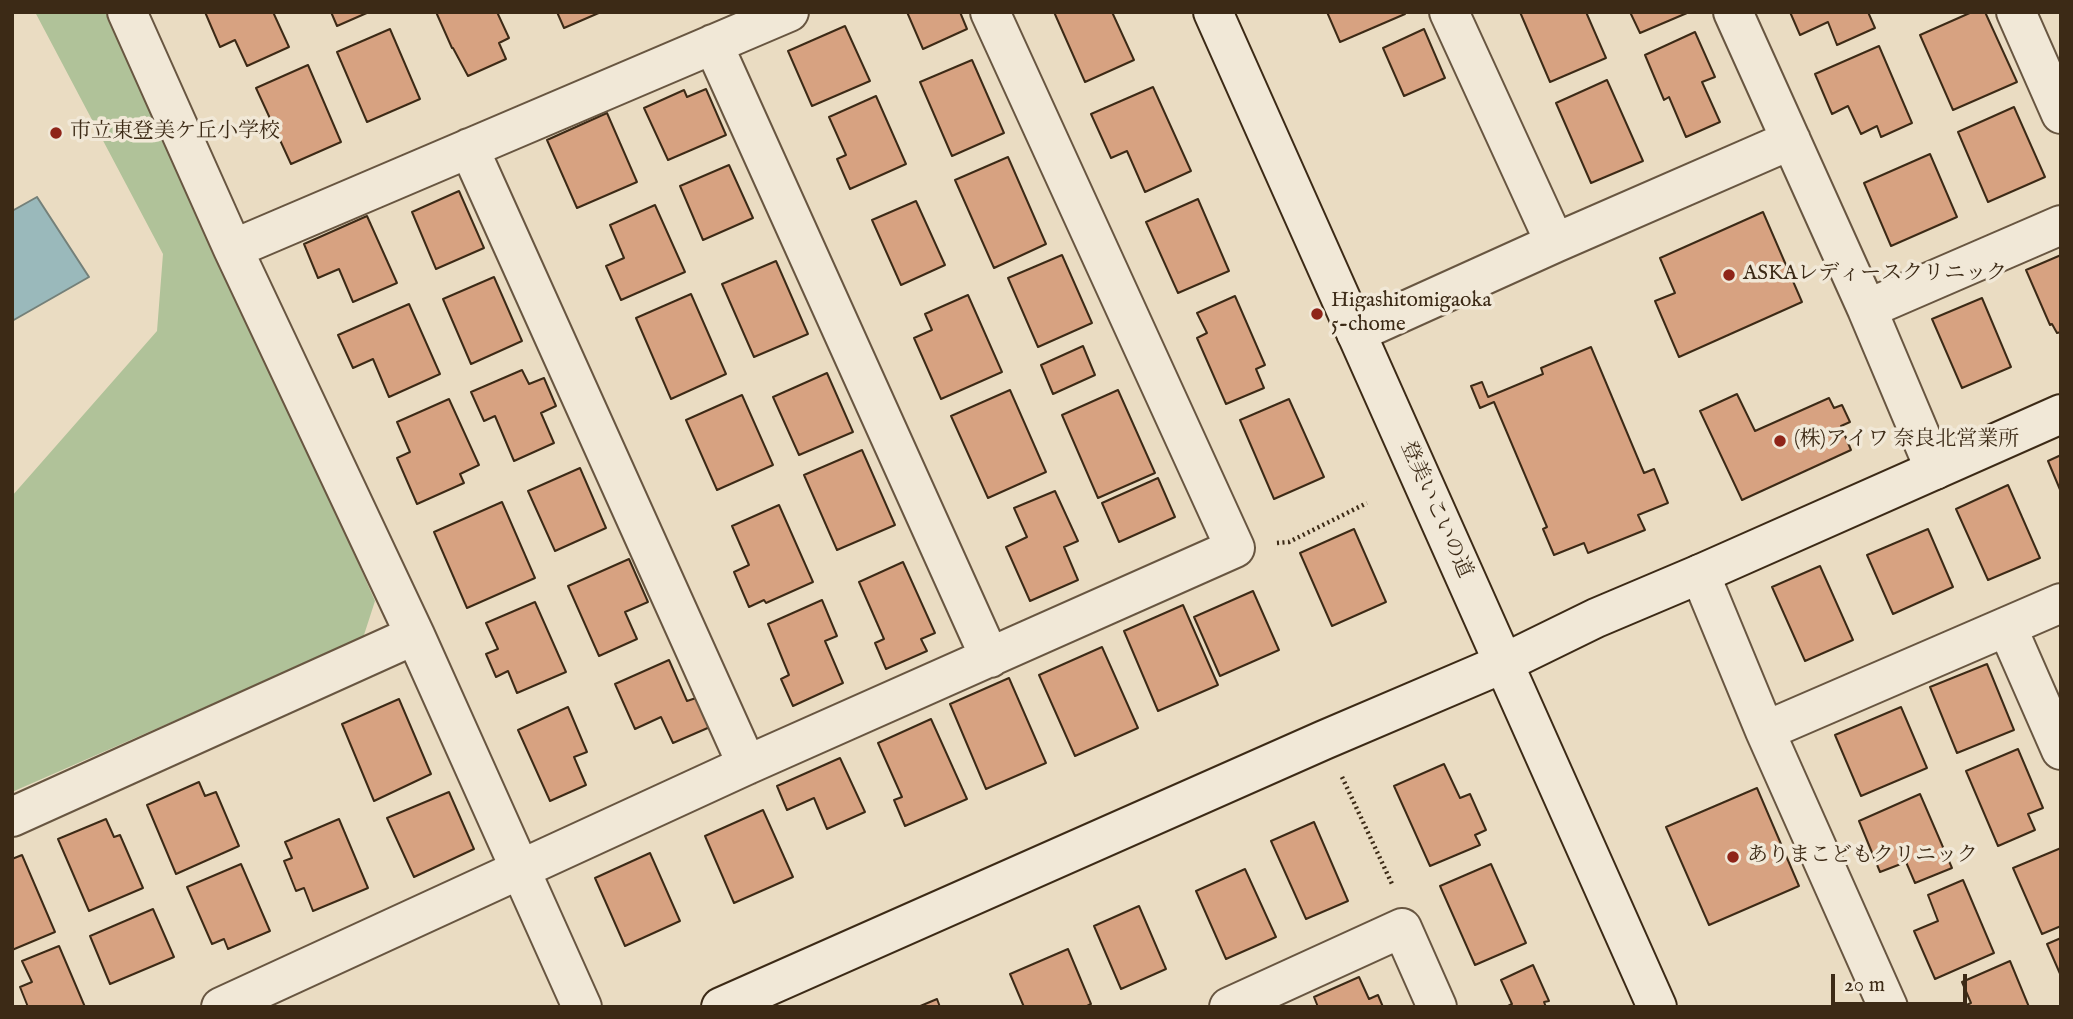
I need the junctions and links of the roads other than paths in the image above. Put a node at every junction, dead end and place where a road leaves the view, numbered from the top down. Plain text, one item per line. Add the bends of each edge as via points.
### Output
1 (127, 12) edge
2 (789, 12) edge
3 (990, 12) edge
4 (1213, 12) edge
5 (1449, 12) edge
6 (1733, 12) edge
7 (2016, 12) edge
8 (713, 44) junction
9 (2061, 114) edge
10 (1791, 141) junction
11 (469, 148) junction
12 (2061, 225) edge
13 (1555, 243) junction
14 (233, 249) junction
15 (1867, 309) junction
16 (1356, 333) junction
17 (2061, 414) edge
18 (1935, 470) junction
19 (1700, 574) junction
20 (2061, 603) edge
21 (2007, 627) junction
22 (415, 635) junction
23 (990, 658) junction
24 (1502, 664) junction
25 (1765, 730) junction
26 (2061, 750) edge
27 (747, 765) junction
28 (12, 817) edge
29 (520, 871) junction
30 (221, 1007) edge
31 (582, 1007) edge
32 (721, 1007) edge
33 (1229, 1007) edge
34 (1437, 1007) edge
35 (1657, 1007) edge
36 (1888, 1007) edge

1 - 14 street
2 - 8 street
3 - 23 street via 1235,548
4 - 16 street, 登美いこいの道
5 - 13 street
6 - 10 street
7 - 9 street
8 - 11 street
8 - 23 street
10 - 13 street
10 - 15 street
11 - 14 street
11 - 27 street
12 - 15 street
13 - 16 street
14 - 22 street
15 - 18 street
16 - 24 street, 登美いこいの道
17 - 18 street
18 - 19 street
19 - 24 street
19 - 25 street
20 - 21 street
21 - 25 street
21 - 26 street
22 - 28 street
22 - 29 street
23 - 27 street
24 - 32 street
24 - 35 street, 登美いこいの道
25 - 36 street
27 - 29 street
29 - 30 street
29 - 31 street
33 - 34 street via 1402,928

